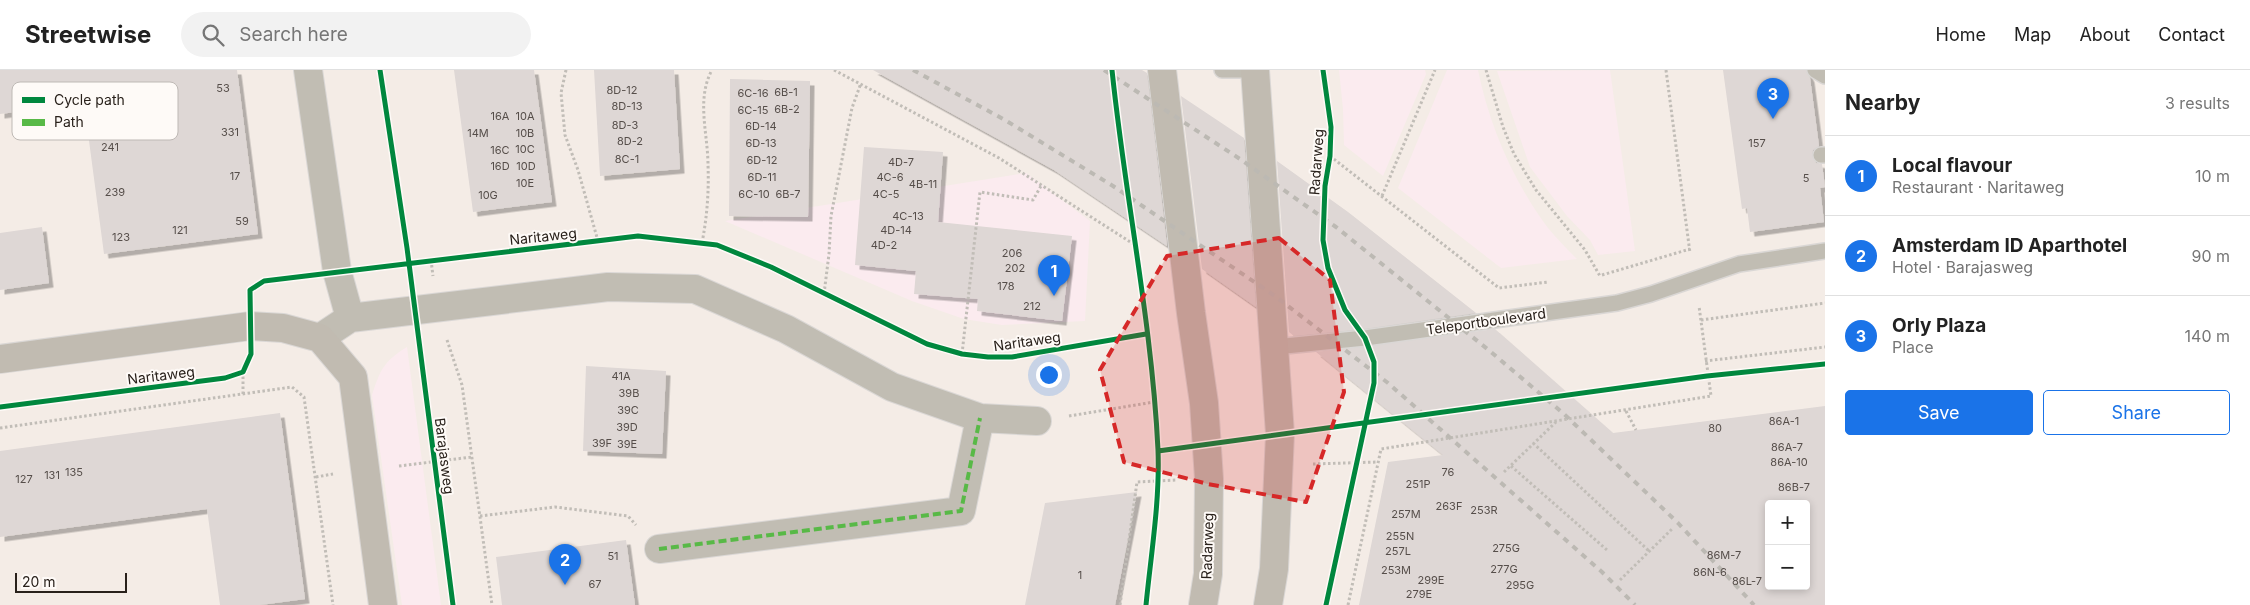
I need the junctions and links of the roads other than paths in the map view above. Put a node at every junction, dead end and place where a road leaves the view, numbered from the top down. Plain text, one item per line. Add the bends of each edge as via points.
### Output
1 (308, 70) edge
2 (1162, 70) edge
3 (1222, 70) edge
4 (1255, 70) edge
5 (1815, 70) edge
6 (1825, 76) edge
7 (1825, 252) edge
8 (350, 318) junction
9 (320, 338) junction
10 (1275, 347) junction
11 (0, 359) edge
12 (980, 418) junction
13 (1037, 421) road end
14 (659, 549) road end
15 (383, 605) edge
16 (1202, 605) edge
17 (1268, 605) edge

1 - 8 street via 337,271
2 - 16 street, Radarweg via 1204,403 1209,479 1208,574
3 - 4 lane
4 - 10 street
5 - 6 lane
7 - 10 lane, Teleportboulevard via 1739,264 1617,303 1365,338
8 - 9 street
8 - 12 street via 608,287 695,289 786,328 892,387
9 - 11 street via 284,328 250,326
9 - 15 street via 353,377
10 - 17 street via 1280,434 1274,568
12 - 13 street
12 - 14 street via 961,511

